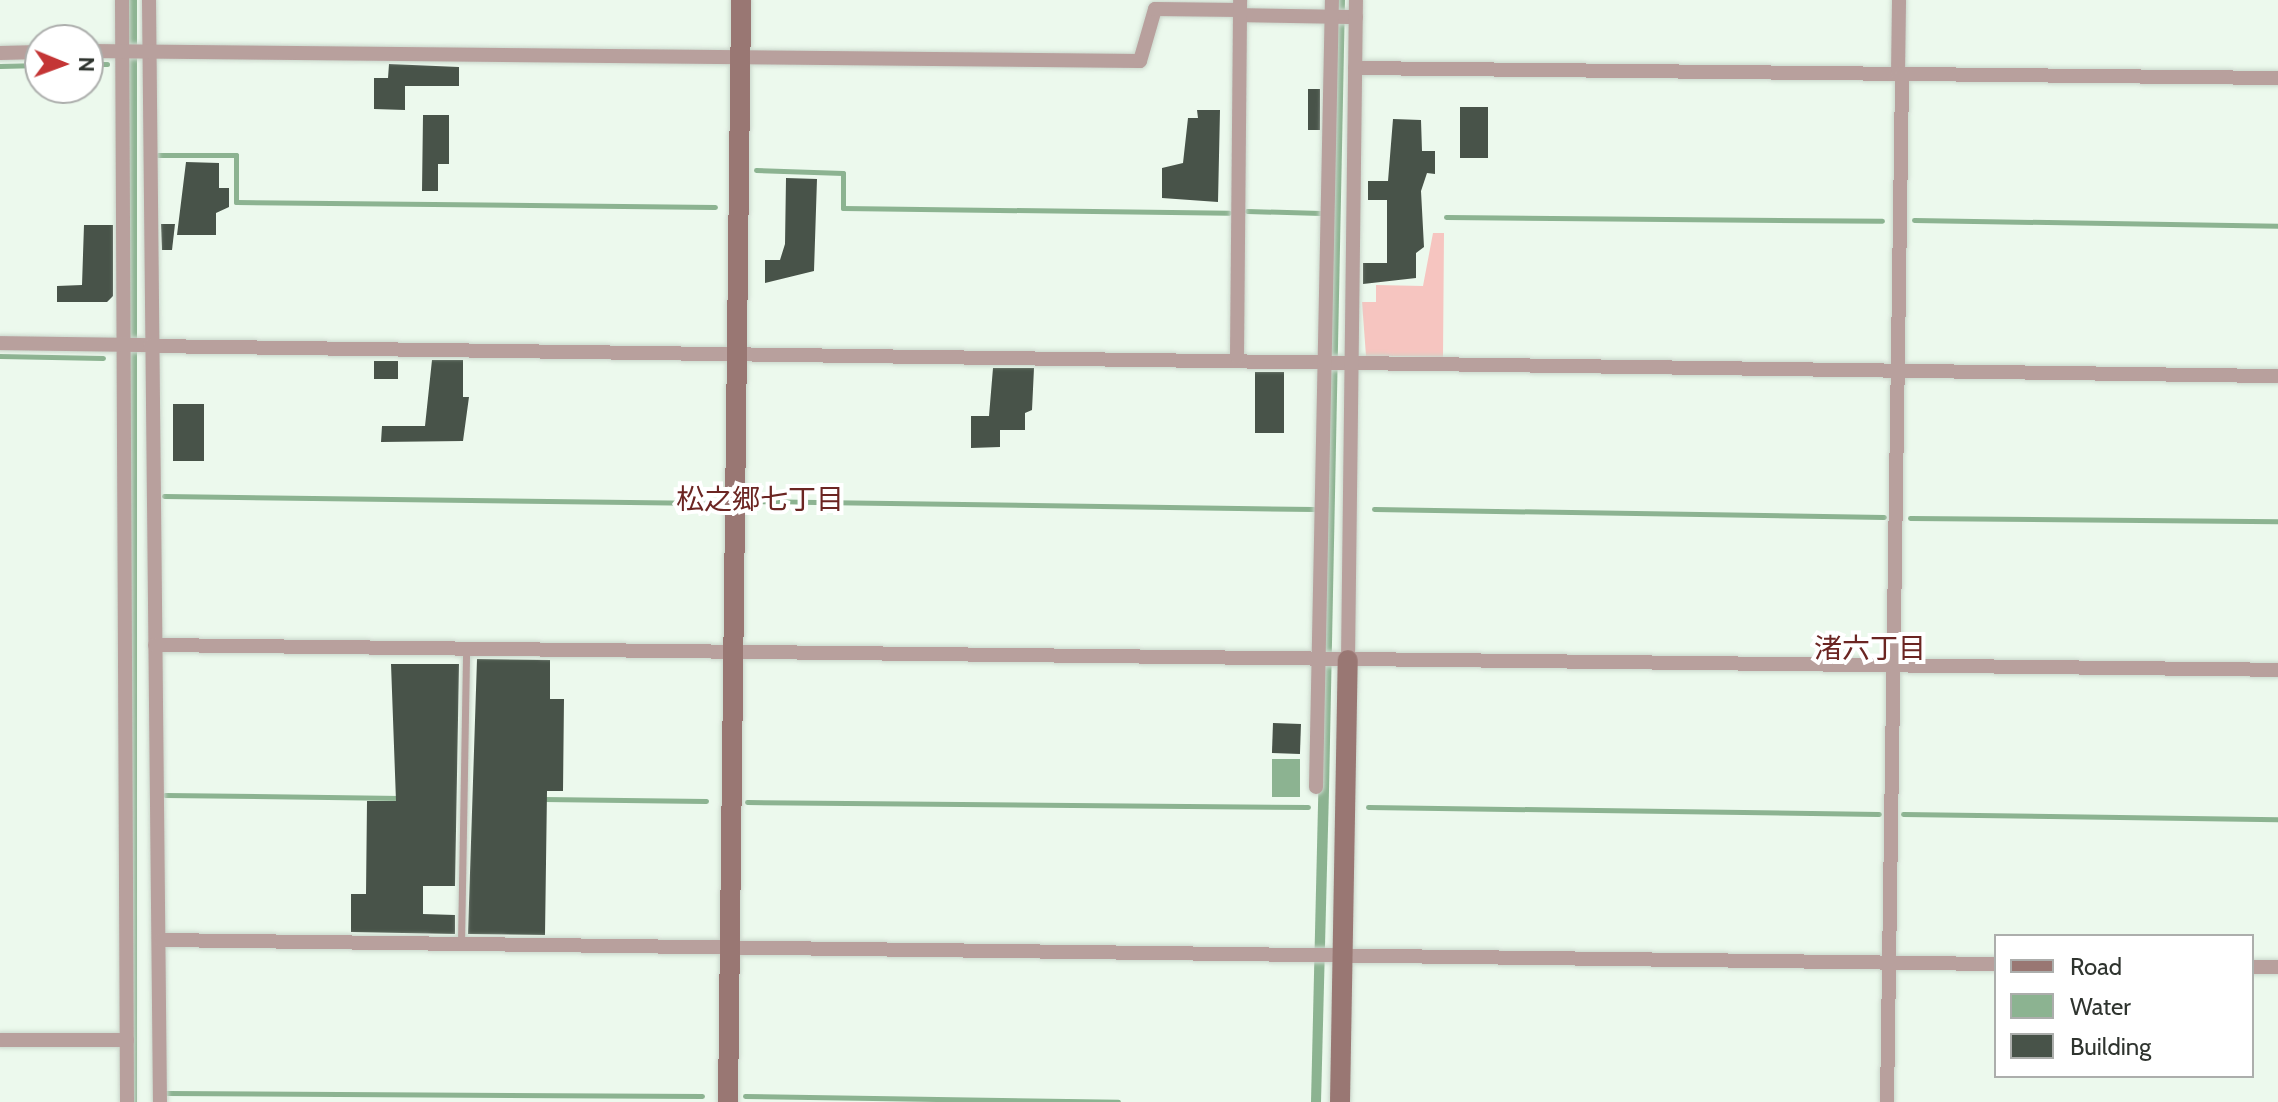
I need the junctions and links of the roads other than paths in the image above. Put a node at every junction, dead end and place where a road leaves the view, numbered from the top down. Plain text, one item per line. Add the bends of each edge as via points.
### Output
1 (122, 0) edge
2 (149, 0) edge
3 (741, 0) edge
4 (1332, 0) edge
5 (1356, 0) edge
6 (1899, 0) edge
7 (1240, 8) edge
8 (1345, 17) junction
9 (104, 51) edge
10 (123, 51) junction
11 (24, 52) edge
12 (149, 52) junction
13 (0, 53) edge
14 (741, 54) junction
15 (1355, 68) junction
16 (1900, 74) junction
17 (2278, 78) edge
18 (0, 343) edge
19 (124, 344) junction
20 (150, 345) junction
21 (737, 351) junction
22 (1237, 357) junction
23 (1325, 359) junction
24 (1350, 359) junction
25 (1895, 373) junction
26 (2278, 376) edge
27 (155, 645) junction
28 (466, 649) junction
29 (731, 652) junction
30 (1318, 660) junction
31 (1341, 660) junction
32 (1893, 667) junction
33 (2278, 670) edge
34 (1316, 787) dead end
35 (161, 940) junction
36 (461, 944) junction
37 (729, 947) junction
38 (1337, 956) junction
39 (1889, 963) junction
40 (1994, 964) edge
41 (2254, 967) edge
42 (2278, 967) edge
43 (0, 1040) edge
44 (127, 1040) junction
45 (127, 1102) edge
46 (160, 1102) edge
47 (728, 1102) edge
48 (1340, 1102) edge
49 (1887, 1102) edge

1 - 10 street
2 - 12 street
3 - 14 street
4 - 8 street
5 - 8 street
6 - 16 street
7 - 8 street
7 - 14 street via 1155,9 1140,61
7 - 22 street
8 - 15 street
8 - 23 street
9 - 10 street
10 - 12 street
10 - 19 street
11 - 13 street
12 - 14 street
12 - 20 street
14 - 21 street
15 - 16 street
15 - 24 street
16 - 17 street
16 - 25 street
18 - 19 street
19 - 20 street
19 - 44 street
20 - 21 street
20 - 27 street
21 - 22 street
21 - 29 street
22 - 23 street
23 - 24 street
23 - 30 street
24 - 25 street
24 - 31 street
25 - 26 street
25 - 32 street
27 - 28 street
27 - 35 street
28 - 29 street
28 - 36 lane
29 - 30 street
29 - 37 street
30 - 31 street
30 - 34 street
31 - 32 street
31 - 38 street
32 - 33 street
32 - 39 street
35 - 36 street
35 - 46 street
36 - 37 street
37 - 38 street
37 - 47 street
38 - 39 street
38 - 48 street
39 - 40 street
39 - 49 street
41 - 42 street
43 - 44 street
44 - 45 street

